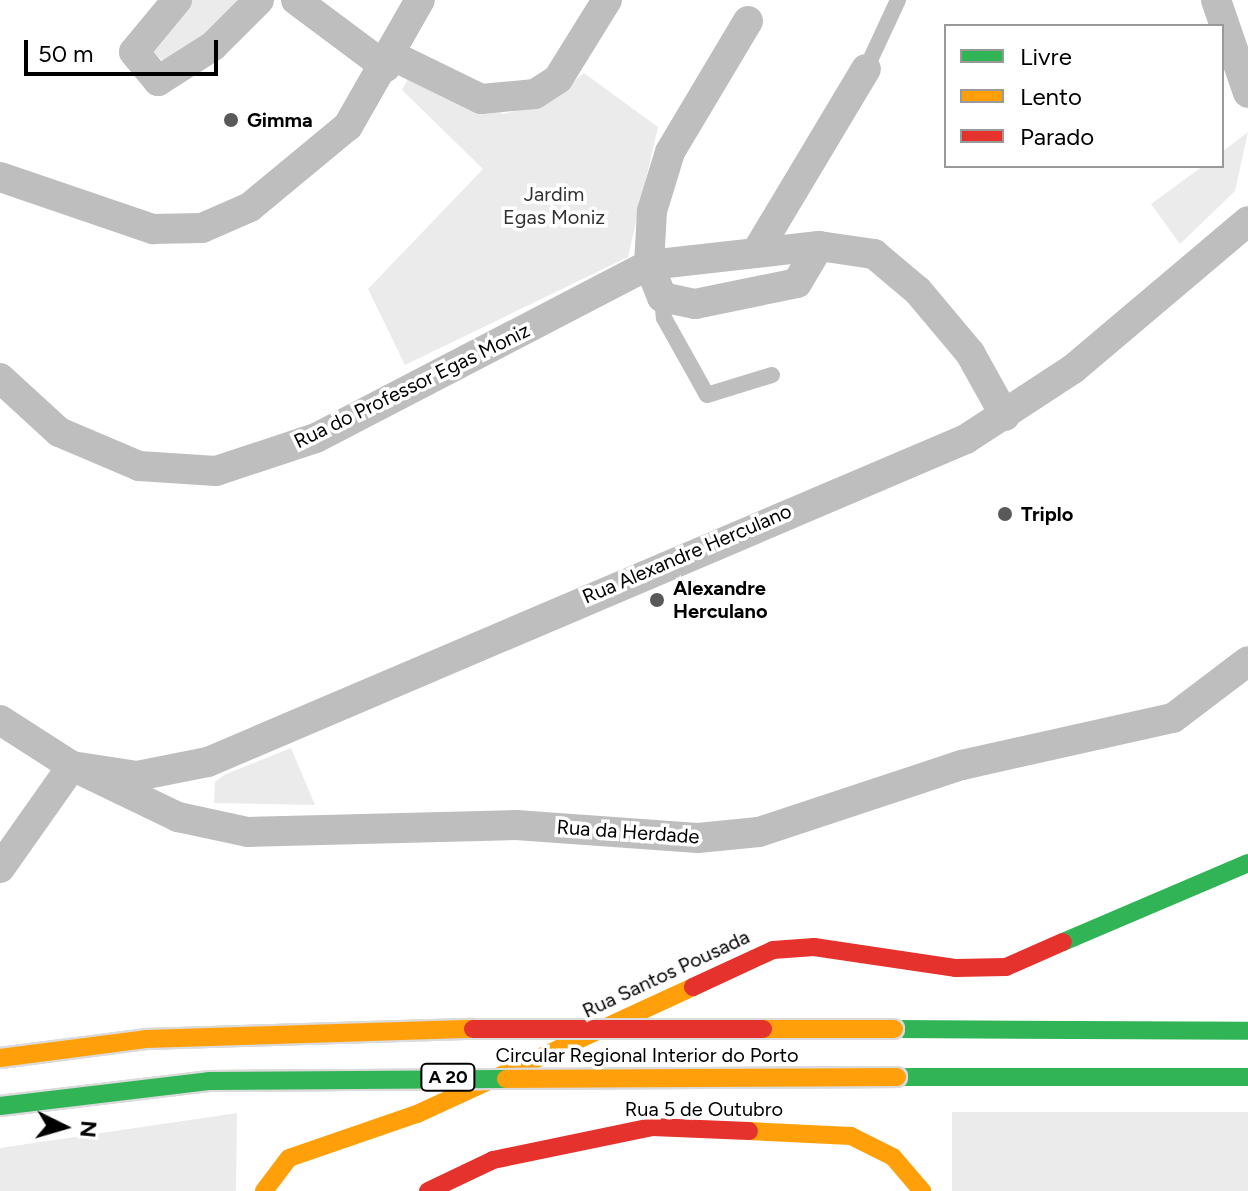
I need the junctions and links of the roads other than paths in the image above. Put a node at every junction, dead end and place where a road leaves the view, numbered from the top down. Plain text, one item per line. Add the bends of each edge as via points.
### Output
1 (177, 0) edge
2 (259, 0) edge
3 (296, 0) edge
4 (420, 0) edge
5 (607, 0) edge
6 (898, 0) edge
7 (1192, 0) edge
8 (1209, 0) edge
9 (1216, 0) edge
10 (748, 21) dead end
11 (390, 61) junction
12 (866, 69) joint
13 (1248, 93) edge
14 (0, 177) edge
15 (1248, 221) edge
16 (819, 246) junction
17 (757, 251) junction
18 (649, 265) junction
19 (662, 297) junction
20 (772, 375) dead end
21 (0, 378) edge
22 (1005, 416) junction
23 (1248, 661) edge
24 (0, 720) edge
25 (72, 766) junction
26 (1248, 863) edge
27 (0, 868) edge
28 (1248, 1031) edge
29 (0, 1058) edge
30 (1248, 1077) edge
31 (0, 1106) edge
32 (264, 1191) edge
33 (428, 1191) edge
34 (922, 1191) edge

1 - 2 street via 134,52 158,81 213,46
3 - 11 street
4 - 11 street
5 - 11 street via 558,79 535,94 481,99
6 - 12 lane
7 - 8 street
9 - 13 street
10 - 18 street via 670,152 652,211
11 - 14 street via 348,126 250,207 202,228 153,229
12 - 17 street
15 - 22 street, Rua Alexandre Herculano via 1073,369
16 - 17 street, Rua do Professor Egas Moniz
16 - 19 street via 797,283 695,304
16 - 22 street, Rua do Professor Egas Moniz via 874,254 918,291 970,353
17 - 18 street, Rua do Professor Egas Moniz
18 - 19 street
18 - 21 street, Rua do Professor Egas Moniz via 316,438 216,471 126,461 59,432
19 - 20 lane via 664,318 707,395
22 - 25 street, Rua Alexandre Herculano via 966,439 208,762 137,776
23 - 25 street, Rua da Herdade via 1173,718 962,765 744,834 698,838 516,825 248,832 178,817
24 - 25 street, Rua da Herdade
25 - 27 street
26 - 32 main road, Rua Santos Pousada via 1006,967 956,968 814,947 773,950 417,1114 289,1158
28 - 29 main road, Circular Regional Interior do Porto, bridge via 383,1029 146,1039
30 - 31 main road, Circular Regional Interior do Porto / A 20, bridge via 209,1081
33 - 34 main road, Rua 5 de Outubro via 493,1160 652,1127 851,1136 893,1157

